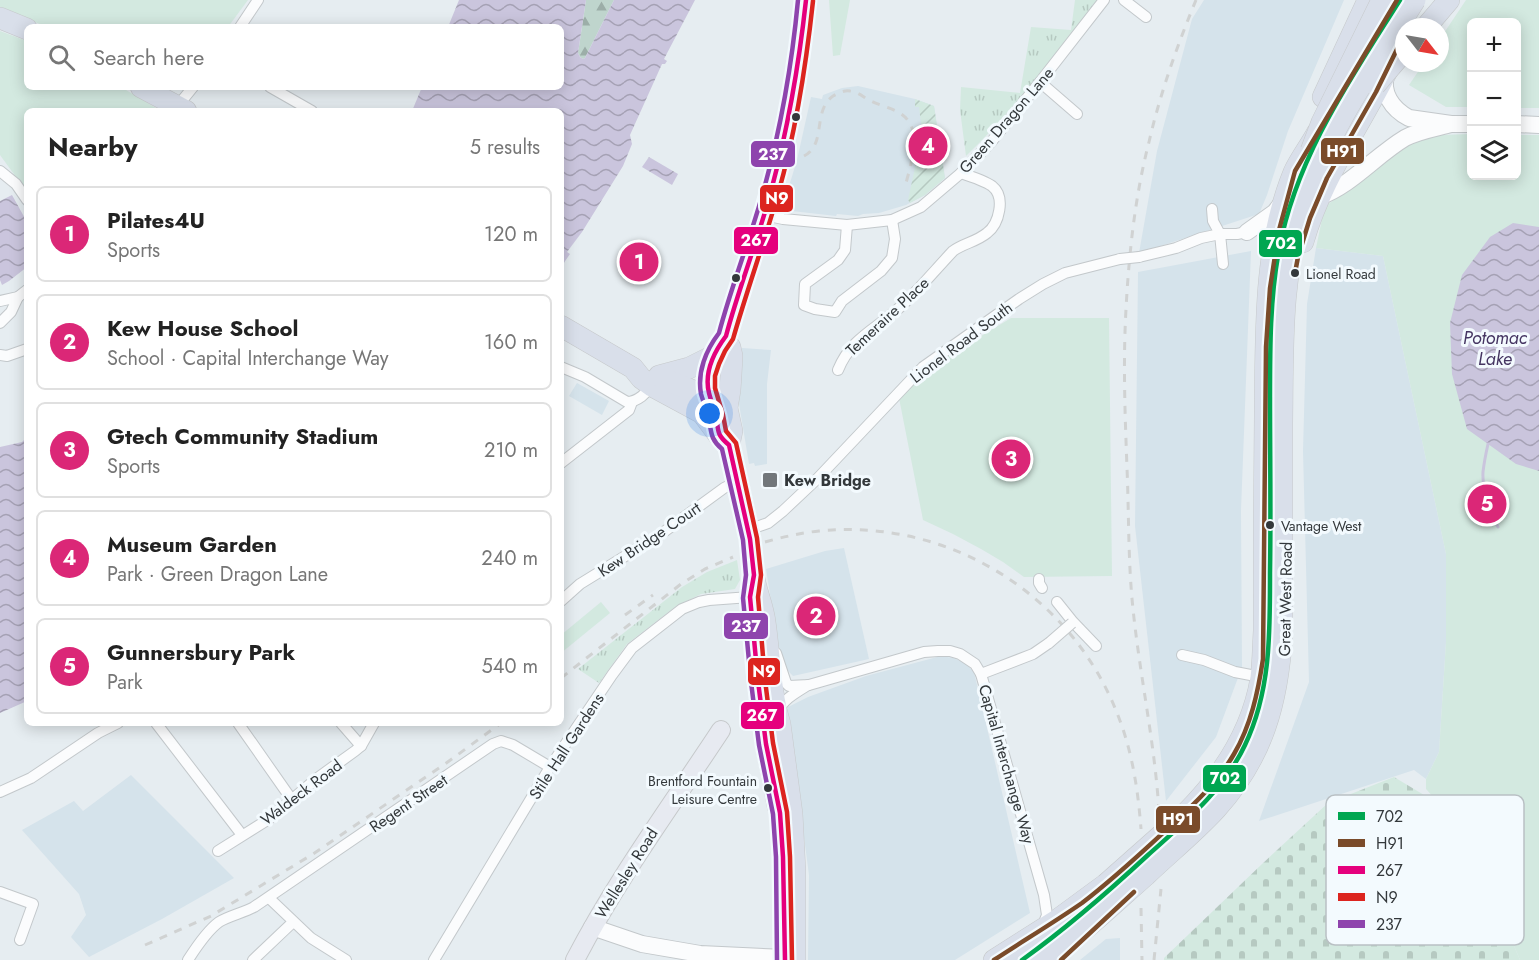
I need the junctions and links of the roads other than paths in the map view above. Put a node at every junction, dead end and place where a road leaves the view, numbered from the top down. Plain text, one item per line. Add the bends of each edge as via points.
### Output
1 (258, 0) edge
2 (806, 0) edge
3 (1104, 0) edge
4 (1124, 0) edge
5 (1368, 0) edge
6 (1382, 0) edge
7 (1399, 0) edge
8 (1415, 0) edge
9 (1422, 0) edge
10 (1433, 0) edge
11 (1449, 0) edge
12 (1146, 17) dead end
13 (0, 18) edge
14 (1414, 18) edge
15 (1420, 18) edge
16 (1434, 18) edge
17 (242, 24) edge
18 (24, 28) edge
19 (1395, 52) edge
20 (1395, 56) edge
21 (1386, 73) junction
22 (1040, 82) junction
23 (146, 90) edge
24 (192, 90) edge
25 (275, 90) edge
26 (176, 108) edge
27 (180, 108) edge
28 (307, 108) edge
29 (1077, 114) dead end
30 (1409, 118) junction
31 (1450, 124) junction
32 (1467, 124) edge
33 (1521, 124) edge
34 (1539, 125) edge
35 (1407, 137) junction
36 (1311, 151) junction
37 (0, 171) edge
38 (961, 173) junction
39 (1309, 182) junction
40 (5, 183) edge
41 (24, 196) edge
42 (1285, 198) junction
43 (1212, 209) dead end
44 (765, 215) junction
45 (892, 219) junction
46 (848, 225) junction
47 (1247, 232) junction
48 (1220, 234) junction
49 (1272, 262) junction
50 (1223, 264) dead end
51 (22, 293) edge
52 (0, 302) edge
53 (0, 323) edge
54 (564, 328) edge
55 (724, 346) junction
56 (24, 350) edge
57 (0, 355) edge
58 (564, 368) edge
59 (838, 370) dead end
60 (652, 385) junction
61 (632, 402) junction
62 (711, 406) junction
63 (723, 439) junction
64 (564, 461) edge
65 (740, 489) junction
66 (755, 527) junction
67 (750, 586) junction
68 (564, 598) edge
69 (1057, 602) dead end
70 (765, 619) junction
71 (1072, 623) junction
72 (1096, 646) dead end
73 (1182, 655) dead end
74 (981, 674) junction
75 (1261, 677) junction
76 (809, 685) junction
77 (777, 715) junction
78 (112, 726) edge
79 (158, 726) edge
80 (240, 726) edge
81 (344, 726) edge
82 (372, 726) edge
83 (721, 730) dead end
84 (361, 746) junction
85 (550, 767) junction
86 (0, 792) edge
87 (292, 800) junction
88 (242, 835) junction
89 (218, 851) dead end
90 (0, 892) edge
91 (1044, 895) junction
92 (269, 898) junction
93 (1077, 906) junction
94 (293, 922) junction
95 (592, 927) junction
96 (1036, 933) junction
97 (20, 939) dead end
98 (788, 959) edge
99 (188, 960) edge
100 (253, 960) edge
101 (346, 960) edge
102 (434, 960) edge
103 (575, 960) edge
104 (994, 960) edge
105 (1022, 960) edge
106 (1044, 960) edge
107 (1061, 960) edge

1 - 17 street
2 - 44 main road via 790,111
3 - 22 street, Green Dragon Lane
4 - 12 street
5 - 39 highway via 1319,106
6 - 36 highway, bridge
7 - 36 highway, bridge
7 - 39 highway, Great West Road
8 - 39 highway, bridge
9 - 14 highway, Great West Road
10 - 15 highway
11 - 16 highway
13 - 18 highway
19 - 39 highway, bridge
20 - 21 highway, Great West Road
21 - 30 street via 1386,95
21 - 39 highway, Great West Road via 1327,178
22 - 29 street
22 - 38 street, Green Dragon Lane
23 - 26 highway
24 - 27 street
25 - 28 street
30 - 31 street
30 - 35 street via 1414,127
31 - 32 street
31 - 35 street
33 - 34 street
35 - 39 street via 1336,191
36 - 105 highway, bridge via 1292,199 1274,281 1270,336 1269,650 1265,685 1253,727 1238,759 1200,807 1084,914
37 - 40 street
38 - 45 street, Green Dragon Lane via 921,207
38 - 59 street, Temeraire Place via 993,186 999,203 994,224 973,242 953,251 897,310 856,342 842,358
39 - 42 highway, Great West Road
39 - 106 highway, bridge via 1296,230 1284,309 1282,633 1270,714 1248,764 1216,809 1112,906
39 - 107 highway, Great West Road, bridge via 1310,218 1289,309 1285,632 1281,687 1274,715 1251,766 1219,812
40 - 41 street via 16,184
42 - 47 street via 1275,212
42 - 49 highway, Great West Road
43 - 48 street
44 - 46 street, Green Dragon Lane
44 - 55 main road
45 - 46 street, Green Dragon Lane
45 - 46 street via 892,258 881,271 842,301 835,312 804,305 805,284 838,260 845,250
47 - 48 street, Lionel Road South
47 - 49 street via 1269,246
48 - 50 street
48 - 66 street, Lionel Road South, bridge via 1157,254 1120,258 1065,273 1019,299 923,367 781,513
49 - 75 highway, Great West Road via 1266,336
51 - 52 street
51 - 53 street
54 - 60 highway via 633,368 646,370
55 - 60 highway
55 - 62 highway via 732,356 730,390
56 - 57 street
58 - 61 street
60 - 61 street
60 - 62 highway
61 - 64 street via 629,410
62 - 63 highway via 732,431
62 - 63 highway via 702,413
63 - 65 highway
65 - 66 highway, bridge
65 - 68 street, Kew Bridge Court via 724,488
66 - 67 highway, bridge
67 - 70 highway
67 - 85 street, Stile Hall Gardens via 682,609 632,648
67 - 98 highway via 766,744 780,813
69 - 71 street
70 - 76 street via 786,683
70 - 77 highway
71 - 72 street
71 - 74 street, bridge via 1033,654
73 - 75 street
74 - 76 street, Capital Interchange Way via 975,664 960,654 938,651
74 - 91 street, Capital Interchange Way
75 - 93 highway, Great West Road, bridge via 1244,733 1208,789 1185,814
76 - 77 street, Capital Interchange Way via 780,706
77 - 98 highway via 792,814 795,871
78 - 86 street via 31,778
79 - 88 street
80 - 87 street
81 - 84 street
82 - 84 street, Waldeck Road
83 - 95 main road, Wellesley Road
84 - 87 street, Waldeck Road
85 - 92 street, Regent Street via 513,745 501,741 494,744
85 - 102 street, Stile Hall Gardens
87 - 88 street, Waldeck Road
88 - 89 street, Waldeck Road
90 - 97 street via 38,906
91 - 93 street via 1062,909
91 - 96 street, Capital Interchange Way via 1047,915
92 - 94 street
92 - 99 street, Regent Street via 219,922
93 - 96 highway, Great West Road
94 - 100 street
94 - 101 street via 318,944
95 - 98 street via 642,944 700,954
95 - 103 main road, Wellesley Road
96 - 104 highway, Great West Road

